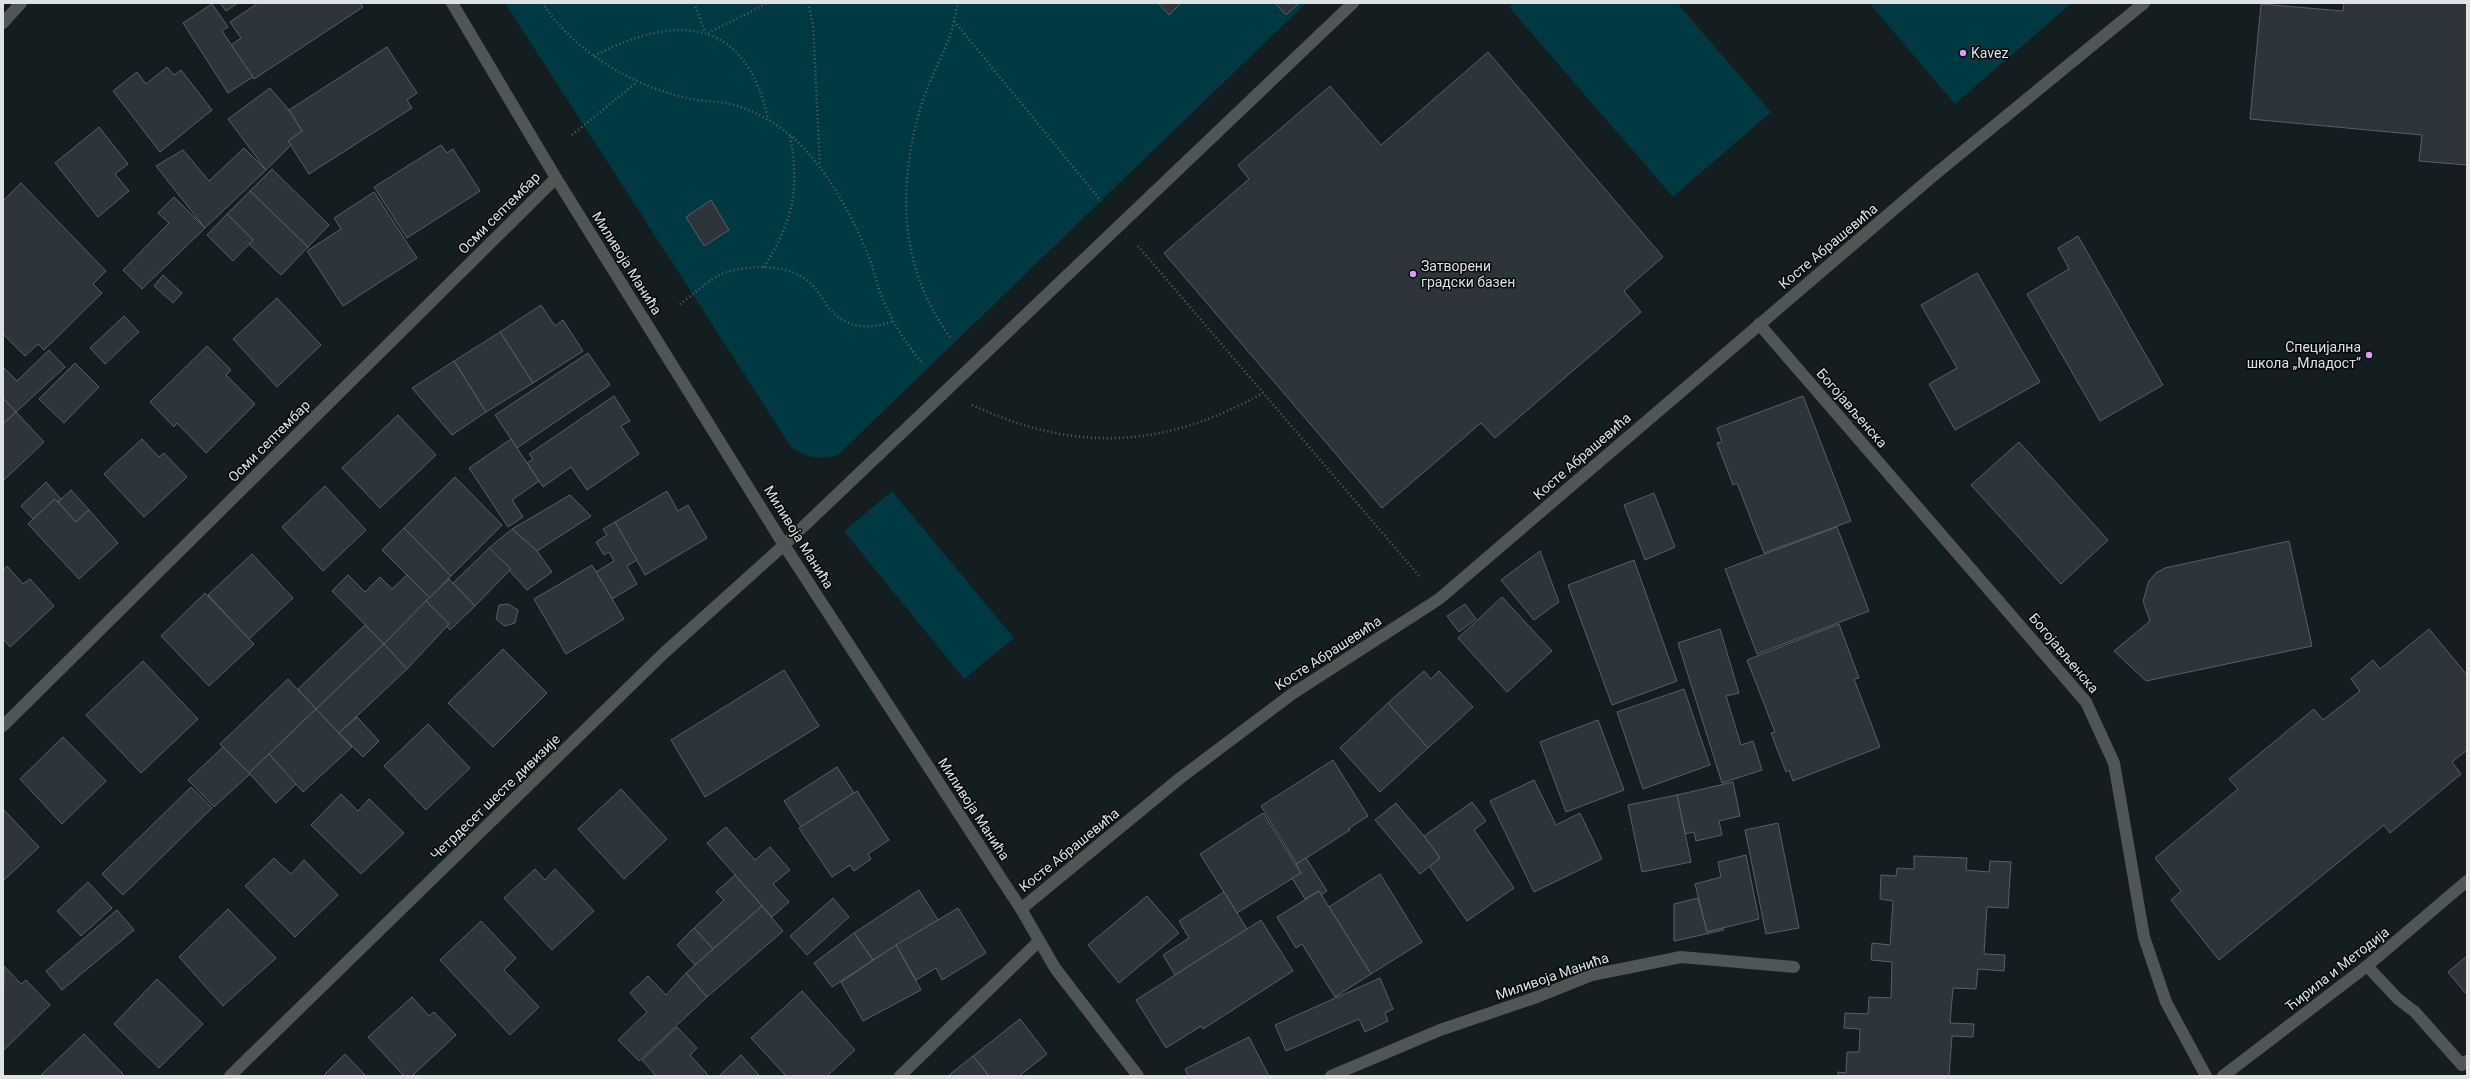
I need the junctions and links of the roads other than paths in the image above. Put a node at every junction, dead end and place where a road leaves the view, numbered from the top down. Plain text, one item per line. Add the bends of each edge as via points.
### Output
1 (21, 3) edge
2 (452, 3) edge
3 (1353, 3) edge
4 (2144, 3) edge
5 (3, 23) edge
6 (556, 178) junction
7 (1759, 324) junction
8 (784, 545) junction
9 (3, 726) edge
10 (2467, 881) edge
11 (1021, 909) junction
12 (1039, 940) junction
13 (2367, 966) junction
14 (1794, 967) dead end
15 (2465, 1066) edge
16 (230, 1076) edge
17 (900, 1076) edge
18 (1138, 1076) edge
19 (1331, 1076) edge
20 (2206, 1076) edge
21 (2223, 1076) edge

1 - 5 street
2 - 6 street, Миливоја Манића
3 - 8 street, Четрдесет шесте дивизије
4 - 7 street, Косте Абрашевића via 1933,176
6 - 8 street, Миливоја Манића
6 - 9 street, Осми септембар
7 - 11 street, Косте Абрашевића via 1439,599 1292,694 1179,779
7 - 20 street, Богојављенска via 2086,702 2114,763 2144,937 2166,1002
8 - 11 street, Миливоја Манића
8 - 16 street, Четрдесет шесте дивизије via 664,653
10 - 13 street, Ћирила и Методија
11 - 12 street, Миливоја Манића
12 - 17 street
12 - 18 street, Миливоја Манића via 1055,968
13 - 15 street via 2398,999 2415,1012
13 - 21 street, Ћирила и Методија
14 - 19 street, Миливоја Манића via 1681,957 1592,975 1440,1030

